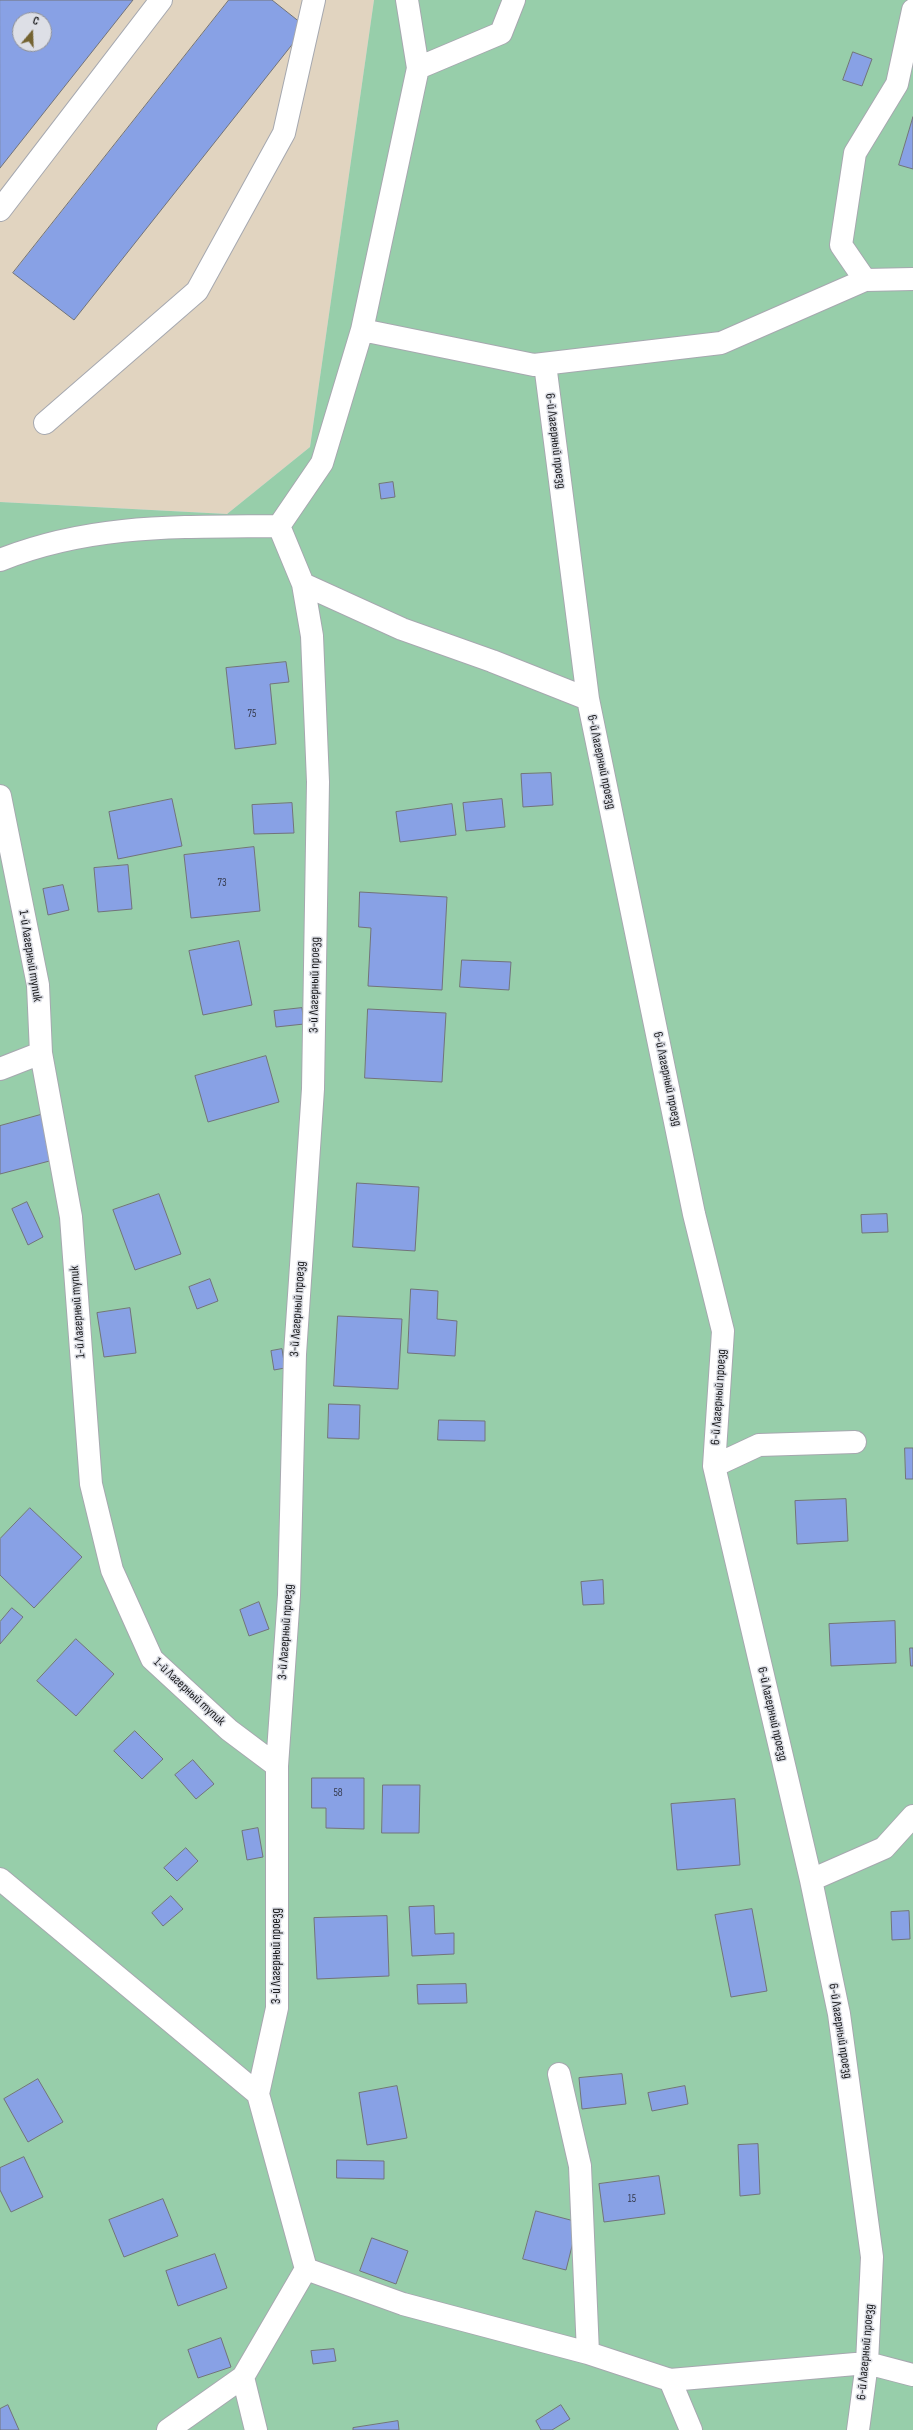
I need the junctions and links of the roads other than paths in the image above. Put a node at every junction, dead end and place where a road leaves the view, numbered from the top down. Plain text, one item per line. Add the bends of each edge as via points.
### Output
1 (162, 0) edge
2 (314, 0) edge
3 (407, 0) edge
4 (514, 0) edge
5 (913, 10) edge
6 (418, 68) junction
7 (0, 210) edge
8 (913, 279) edge
9 (865, 280) junction
10 (362, 330) junction
11 (545, 364) junction
12 (44, 422) dead end
13 (279, 526) junction
14 (0, 560) edge
15 (303, 584) junction
16 (588, 699) junction
17 (0, 796) edge
18 (41, 1053) junction
19 (0, 1069) edge
20 (855, 1442) dead end
21 (714, 1466) junction
22 (277, 1766) junction
23 (913, 1816) edge
24 (0, 1879) edge
25 (811, 1880) junction
26 (559, 2074) dead end
27 (258, 2094) junction
28 (306, 2269) junction
29 (588, 2353) junction
30 (867, 2363) junction
31 (913, 2375) edge
32 (243, 2377) junction
33 (670, 2380) junction
34 (168, 2430) edge
35 (256, 2430) edge
36 (691, 2430) edge
37 (858, 2430) edge

1 - 7 street
2 - 12 street via 284,133 197,291
3 - 6 street
4 - 6 street via 501,33
5 - 9 street via 897,84 856,153 842,245
6 - 10 street
8 - 9 street
9 - 11 street via 721,343
10 - 11 street via 534,365
10 - 13 street via 322,463
11 - 16 street, 6-й Лагерный проезд
13 - 14 street via 154,528 78,536
13 - 15 street, 3-й Лагерный проезд
15 - 16 street via 402,629
15 - 22 street, 3-й Лагерный проезд via 312,636 318,782 314,1089 295,1354 289,1595
16 - 21 street, 6-й Лагерный проезд via 694,1214 723,1331
17 - 18 street, 1-й Лагерный тупик via 38,985
18 - 19 street
18 - 22 street, 1-й Лагерный тупик via 71,1217 91,1484 112,1570 152,1659 229,1730
20 - 21 street via 759,1445
21 - 25 street, 6-й Лагерный проезд
22 - 27 street, 3-й Лагерный проезд via 277,2008
23 - 25 street via 884,1848
24 - 27 street
25 - 30 street, 6-й Лагерный проезд via 839,2014 872,2257
26 - 29 street via 580,2166
27 - 28 street
28 - 29 street via 403,2304
28 - 32 street
29 - 33 street
30 - 31 street
30 - 33 street
30 - 37 street, 6-й Лагерный проезд
32 - 34 street
32 - 35 street
33 - 36 street

